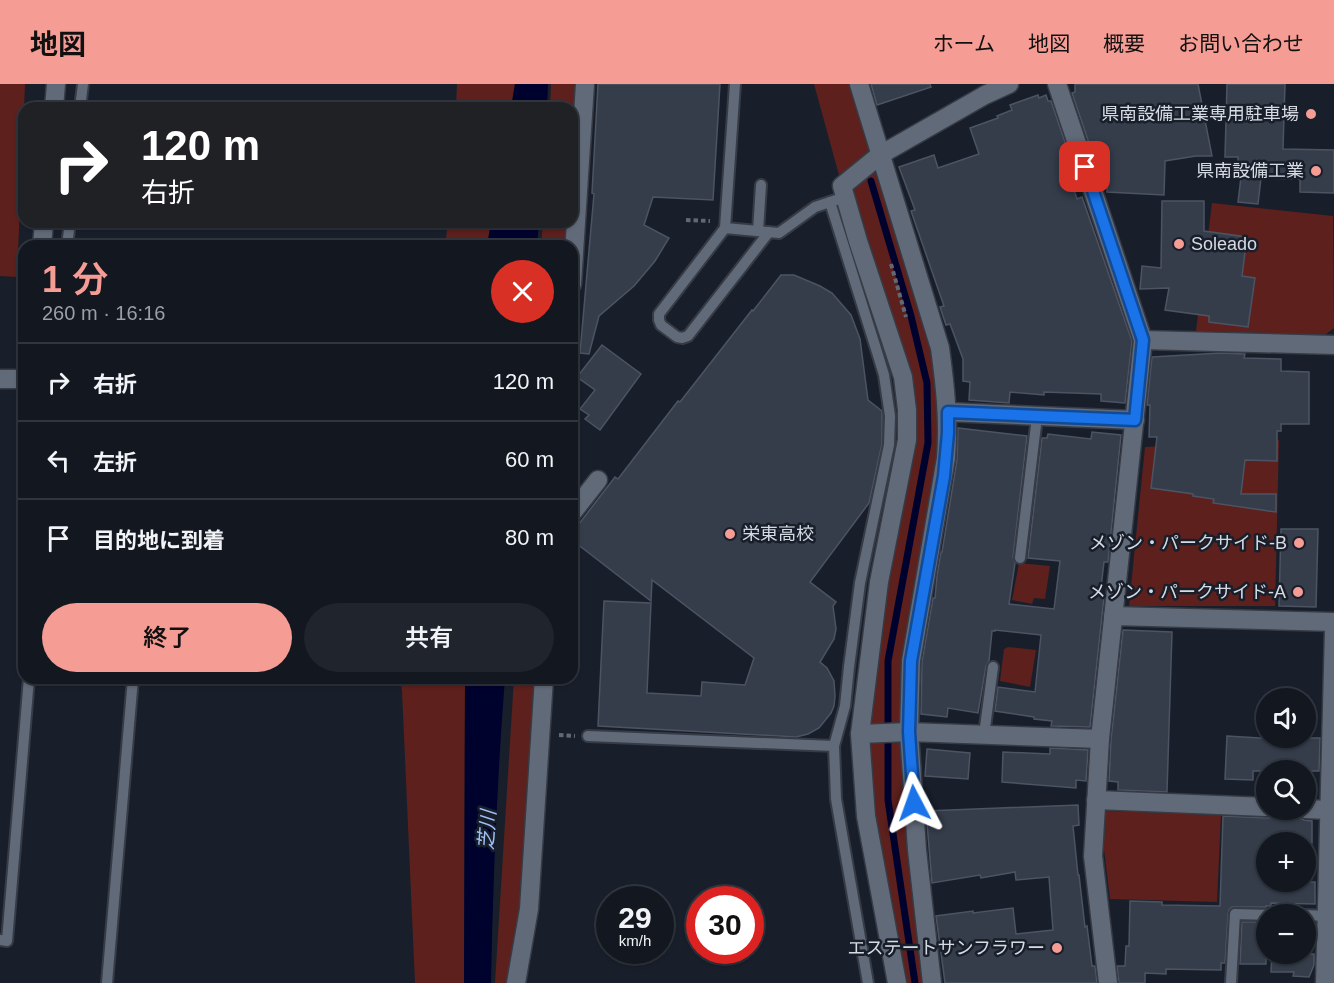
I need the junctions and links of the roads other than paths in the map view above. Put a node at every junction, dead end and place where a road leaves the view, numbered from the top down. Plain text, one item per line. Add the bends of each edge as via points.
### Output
1 (56, 84) edge
2 (83, 84) edge
3 (585, 84) edge
4 (735, 84) edge
5 (859, 84) edge
6 (1009, 84) edge
7 (1057, 84) edge
8 (54, 102) edge
9 (81, 102) edge
10 (880, 155) junction
11 (761, 185) dead end
12 (578, 192) edge
13 (837, 199) junction
14 (725, 225) junction
15 (764, 231) junction
16 (1143, 340) junction
17 (1334, 345) edge
18 (0, 379) edge
19 (18, 379) edge
20 (948, 412) junction
21 (1037, 417) junction
22 (1135, 420) junction
23 (598, 480) dead end
24 (578, 505) edge
25 (1020, 558) dead end
26 (1113, 616) junction
27 (1334, 622) edge
28 (1334, 629) edge
29 (993, 667) dead end
30 (28, 684) edge
31 (133, 684) edge
32 (544, 684) edge
33 (901, 732) junction
34 (860, 734) junction
35 (984, 735) junction
36 (588, 736) road end
37 (1100, 739) junction
38 (836, 741) junction
39 (1096, 800) junction
40 (1256, 807) edge
41 (1316, 809) edge
42 (1329, 810) junction
43 (1256, 915) edge
44 (1316, 916) edge
45 (1327, 916) junction
46 (0, 940) edge
47 (106, 983) edge
48 (516, 983) edge
49 (868, 983) edge
50 (897, 983) edge
51 (932, 983) edge
52 (1108, 983) edge
53 (1231, 983) edge
54 (1325, 983) edge

1 - 8 street
2 - 9 lane
3 - 12 street
4 - 14 lane
5 - 10 street
6 - 10 street
7 - 16 street
10 - 13 street via 842,186
10 - 20 street via 940,348
11 - 15 lane
13 - 15 lane via 815,207 779,233
13 - 34 street via 858,241 903,377 907,410 907,440 879,582
13 - 38 lane via 882,368 890,416 889,445 860,583 845,706
14 - 15 lane
14 - 15 lane via 659,314 661,325 677,337 688,336
16 - 17 street
16 - 22 street
18 - 19 street
20 - 21 street
20 - 33 street via 944,476
21 - 22 street
21 - 25 lane
22 - 26 street
23 - 24 street
26 - 27 street
26 - 37 street
28 - 42 street
29 - 35 lane
30 - 46 lane via 7,941
31 - 47 lane
32 - 48 street via 529,909
33 - 34 street
33 - 35 street
33 - 51 street
34 - 38 lane
34 - 50 street via 866,816
35 - 37 street
36 - 38 lane
37 - 39 street
38 - 49 lane via 836,799
39 - 40 street
39 - 52 street via 1093,856
41 - 42 street
42 - 45 street
43 - 53 lane via 1235,914
44 - 45 lane
45 - 54 street

